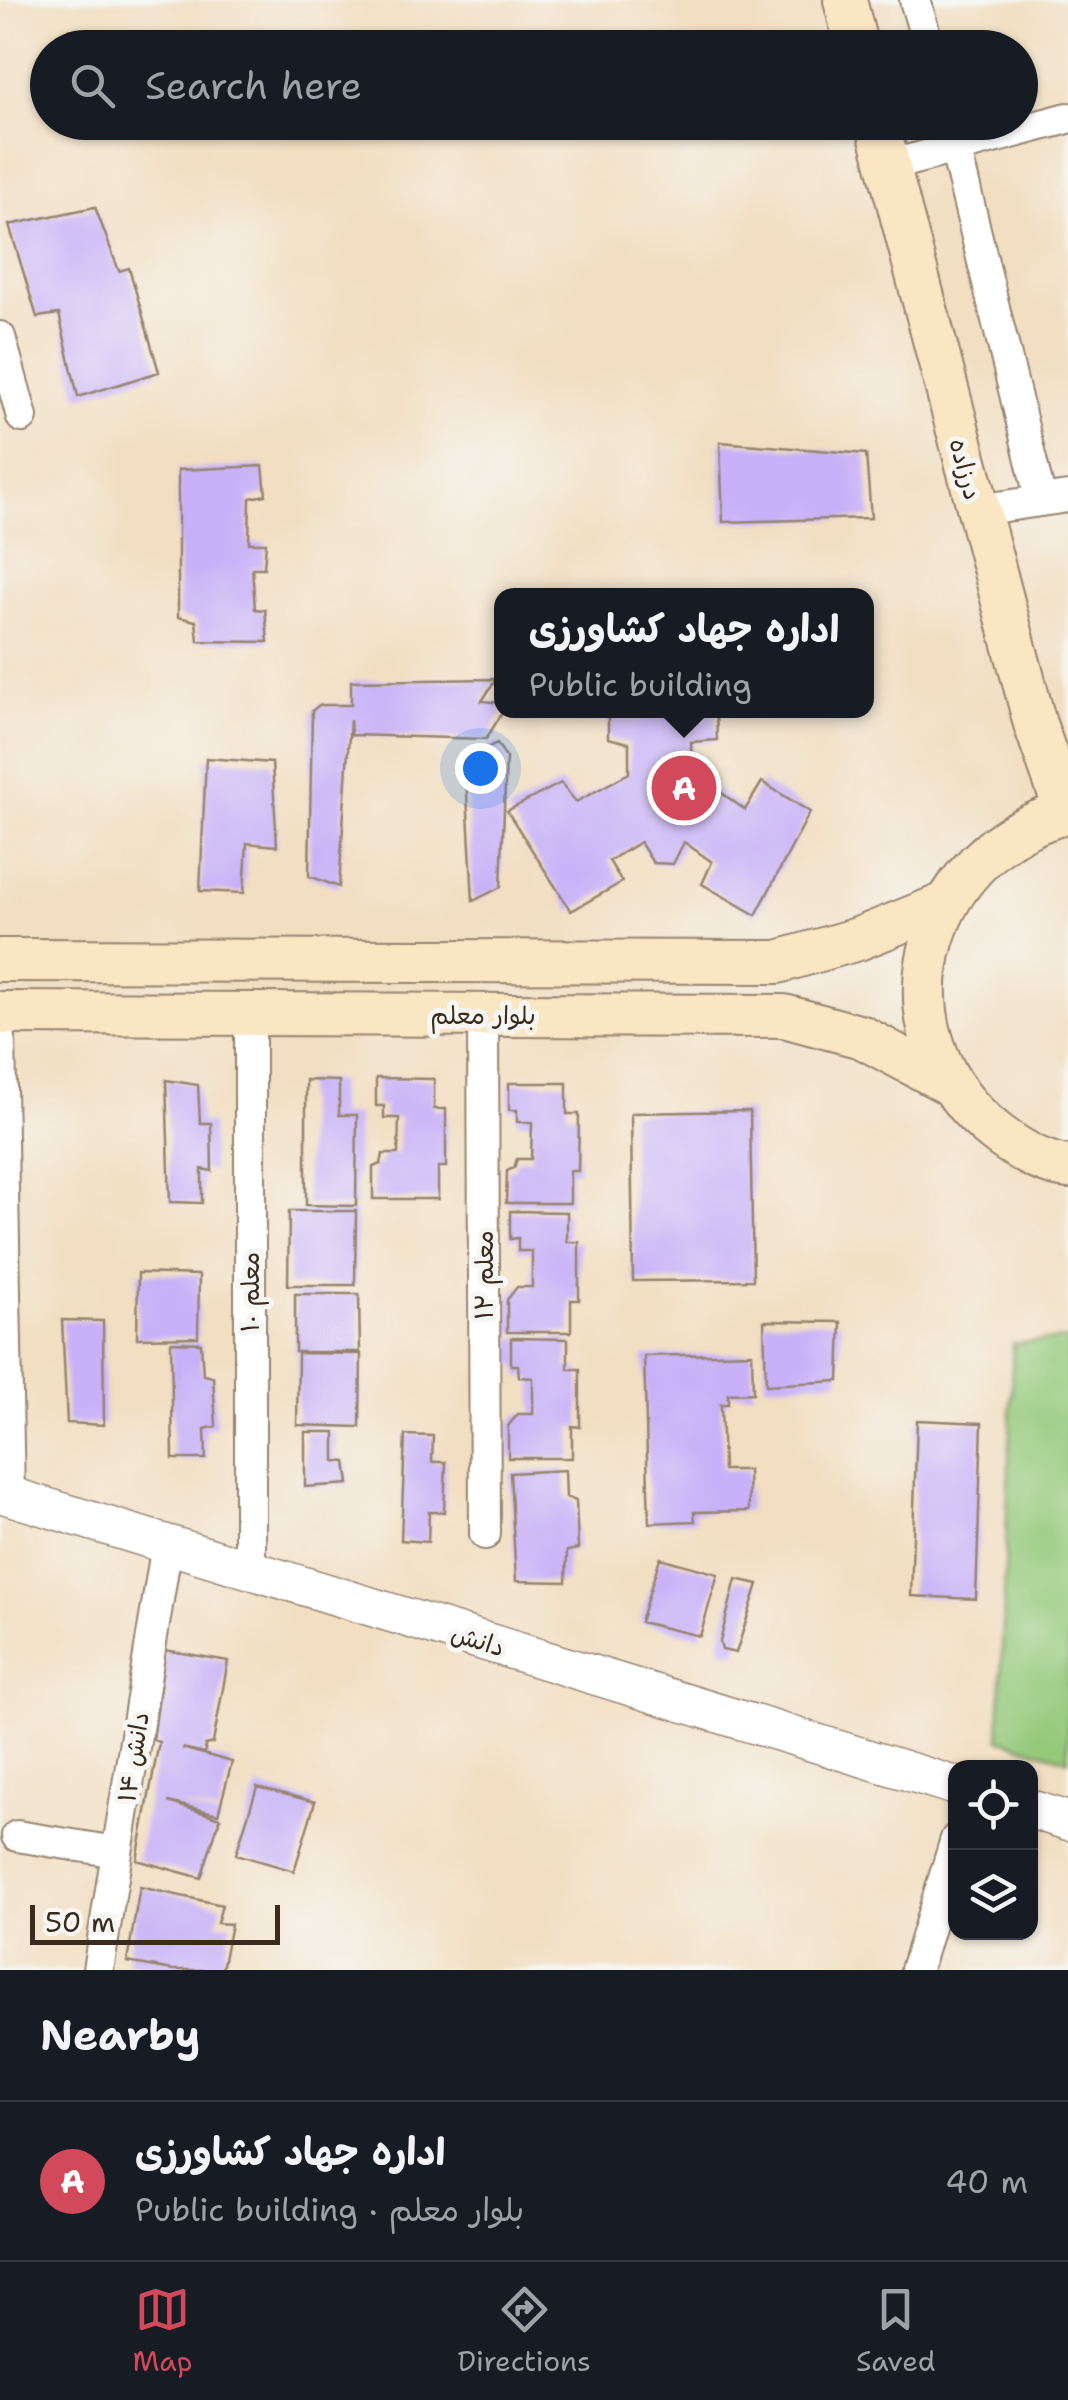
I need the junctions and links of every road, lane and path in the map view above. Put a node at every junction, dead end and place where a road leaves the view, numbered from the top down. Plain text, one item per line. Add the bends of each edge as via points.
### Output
1 (845, 0) edge
2 (915, 0) edge
3 (852, 30) edge
4 (923, 30) edge
5 (1068, 118) edge
6 (1038, 122) edge
7 (882, 140) edge
8 (943, 140) edge
9 (954, 140) edge
10 (888, 166) junction
11 (0, 337) edge
12 (22, 417) dead end
13 (1055, 499) edge
14 (977, 510) junction
15 (1067, 812) edge
16 (946, 904) junction
17 (0, 960) edge
18 (0, 1013) edge
19 (250, 1014) junction
20 (483, 1015) junction
21 (0, 1038) edge
22 (950, 1084) junction
23 (1068, 1168) edge
24 (4, 1494) edge
25 (485, 1534) dead end
26 (167, 1544) junction
27 (250, 1570) junction
28 (948, 1784) edge
29 (1038, 1812) edge
30 (1068, 1821) edge
31 (17, 1836) dead end
32 (953, 1850) edge
33 (117, 1852) junction
34 (98, 1970) edge
35 (916, 1970) edge

1 - 3 main road
2 - 4 street
5 - 6 street
7 - 10 main road, درزاده
8 - 10 street
9 - 13 street
10 - 14 main road, درزاده
11 - 12 street
13 - 14 street
14 - 15 main road, درزاده via 1034,724
15 - 16 main road via 996,844
16 - 17 main road via 778,962
16 - 22 main road via 929,948 924,995 931,1041
18 - 19 main road, بلوار معلم
19 - 20 main road, بلوار معلم
19 - 27 street, معلم ۱۰
20 - 22 main road, بلوار معلم via 784,1016 862,1037
20 - 25 street, معلم ۱۲
21 - 24 street
22 - 23 main road via 980,1121 1018,1149
24 - 26 street, دانش
26 - 27 street, دانش
26 - 33 street, دانش ۱۴
27 - 28 street, دانش
29 - 30 street
31 - 33 street
32 - 35 street
33 - 34 street, دانش ۱۴

